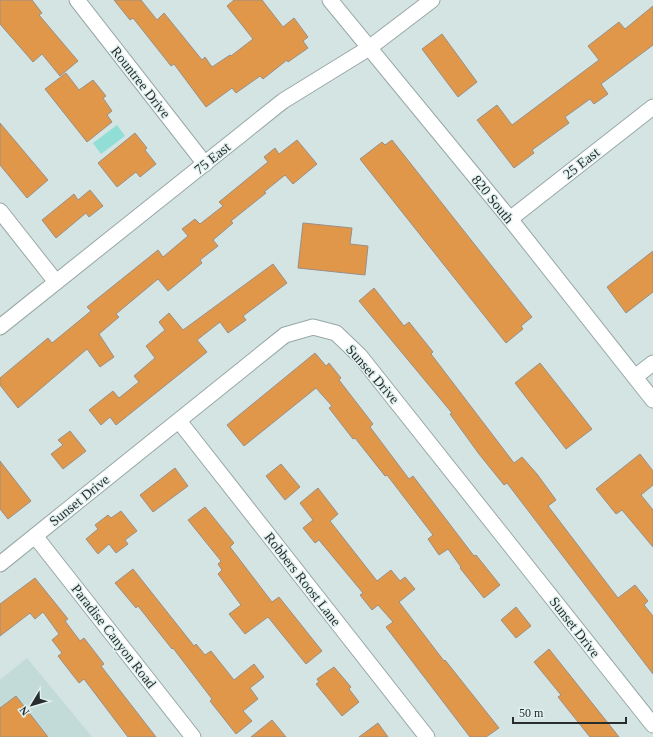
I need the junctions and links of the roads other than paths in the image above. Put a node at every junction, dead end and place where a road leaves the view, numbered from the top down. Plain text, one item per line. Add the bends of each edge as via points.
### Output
1 (77, 0) edge
2 (330, 0) edge
3 (432, 0) edge
4 (369, 48) junction
5 (653, 107) edge
6 (205, 164) junction
7 (0, 211) edge
8 (510, 219) junction
9 (56, 282) junction
10 (0, 327) edge
11 (653, 363) edge
12 (635, 377) junction
13 (653, 400) edge
14 (179, 421) junction
15 (34, 536) junction
16 (0, 564) edge
17 (653, 725) edge
18 (193, 737) edge
19 (427, 737) edge

1 - 6 street, Rountree Drive
2 - 4 street, 820 South
3 - 4 street, 75 East
4 - 6 street, 75 East via 283,101
4 - 8 street, 820 South
5 - 8 street, 25 East
6 - 9 street, 75 East
7 - 9 street
8 - 12 street, 820 South
9 - 10 street, 75 East
11 - 12 street
12 - 13 street, 820 South
14 - 15 street, Sunset Drive
14 - 17 street, Sunset Drive via 285,335 314,327 336,333 360,356
14 - 19 street, Robbers Roost Lane
15 - 16 street, Sunset Drive
15 - 18 street, Paradise Canyon Road

